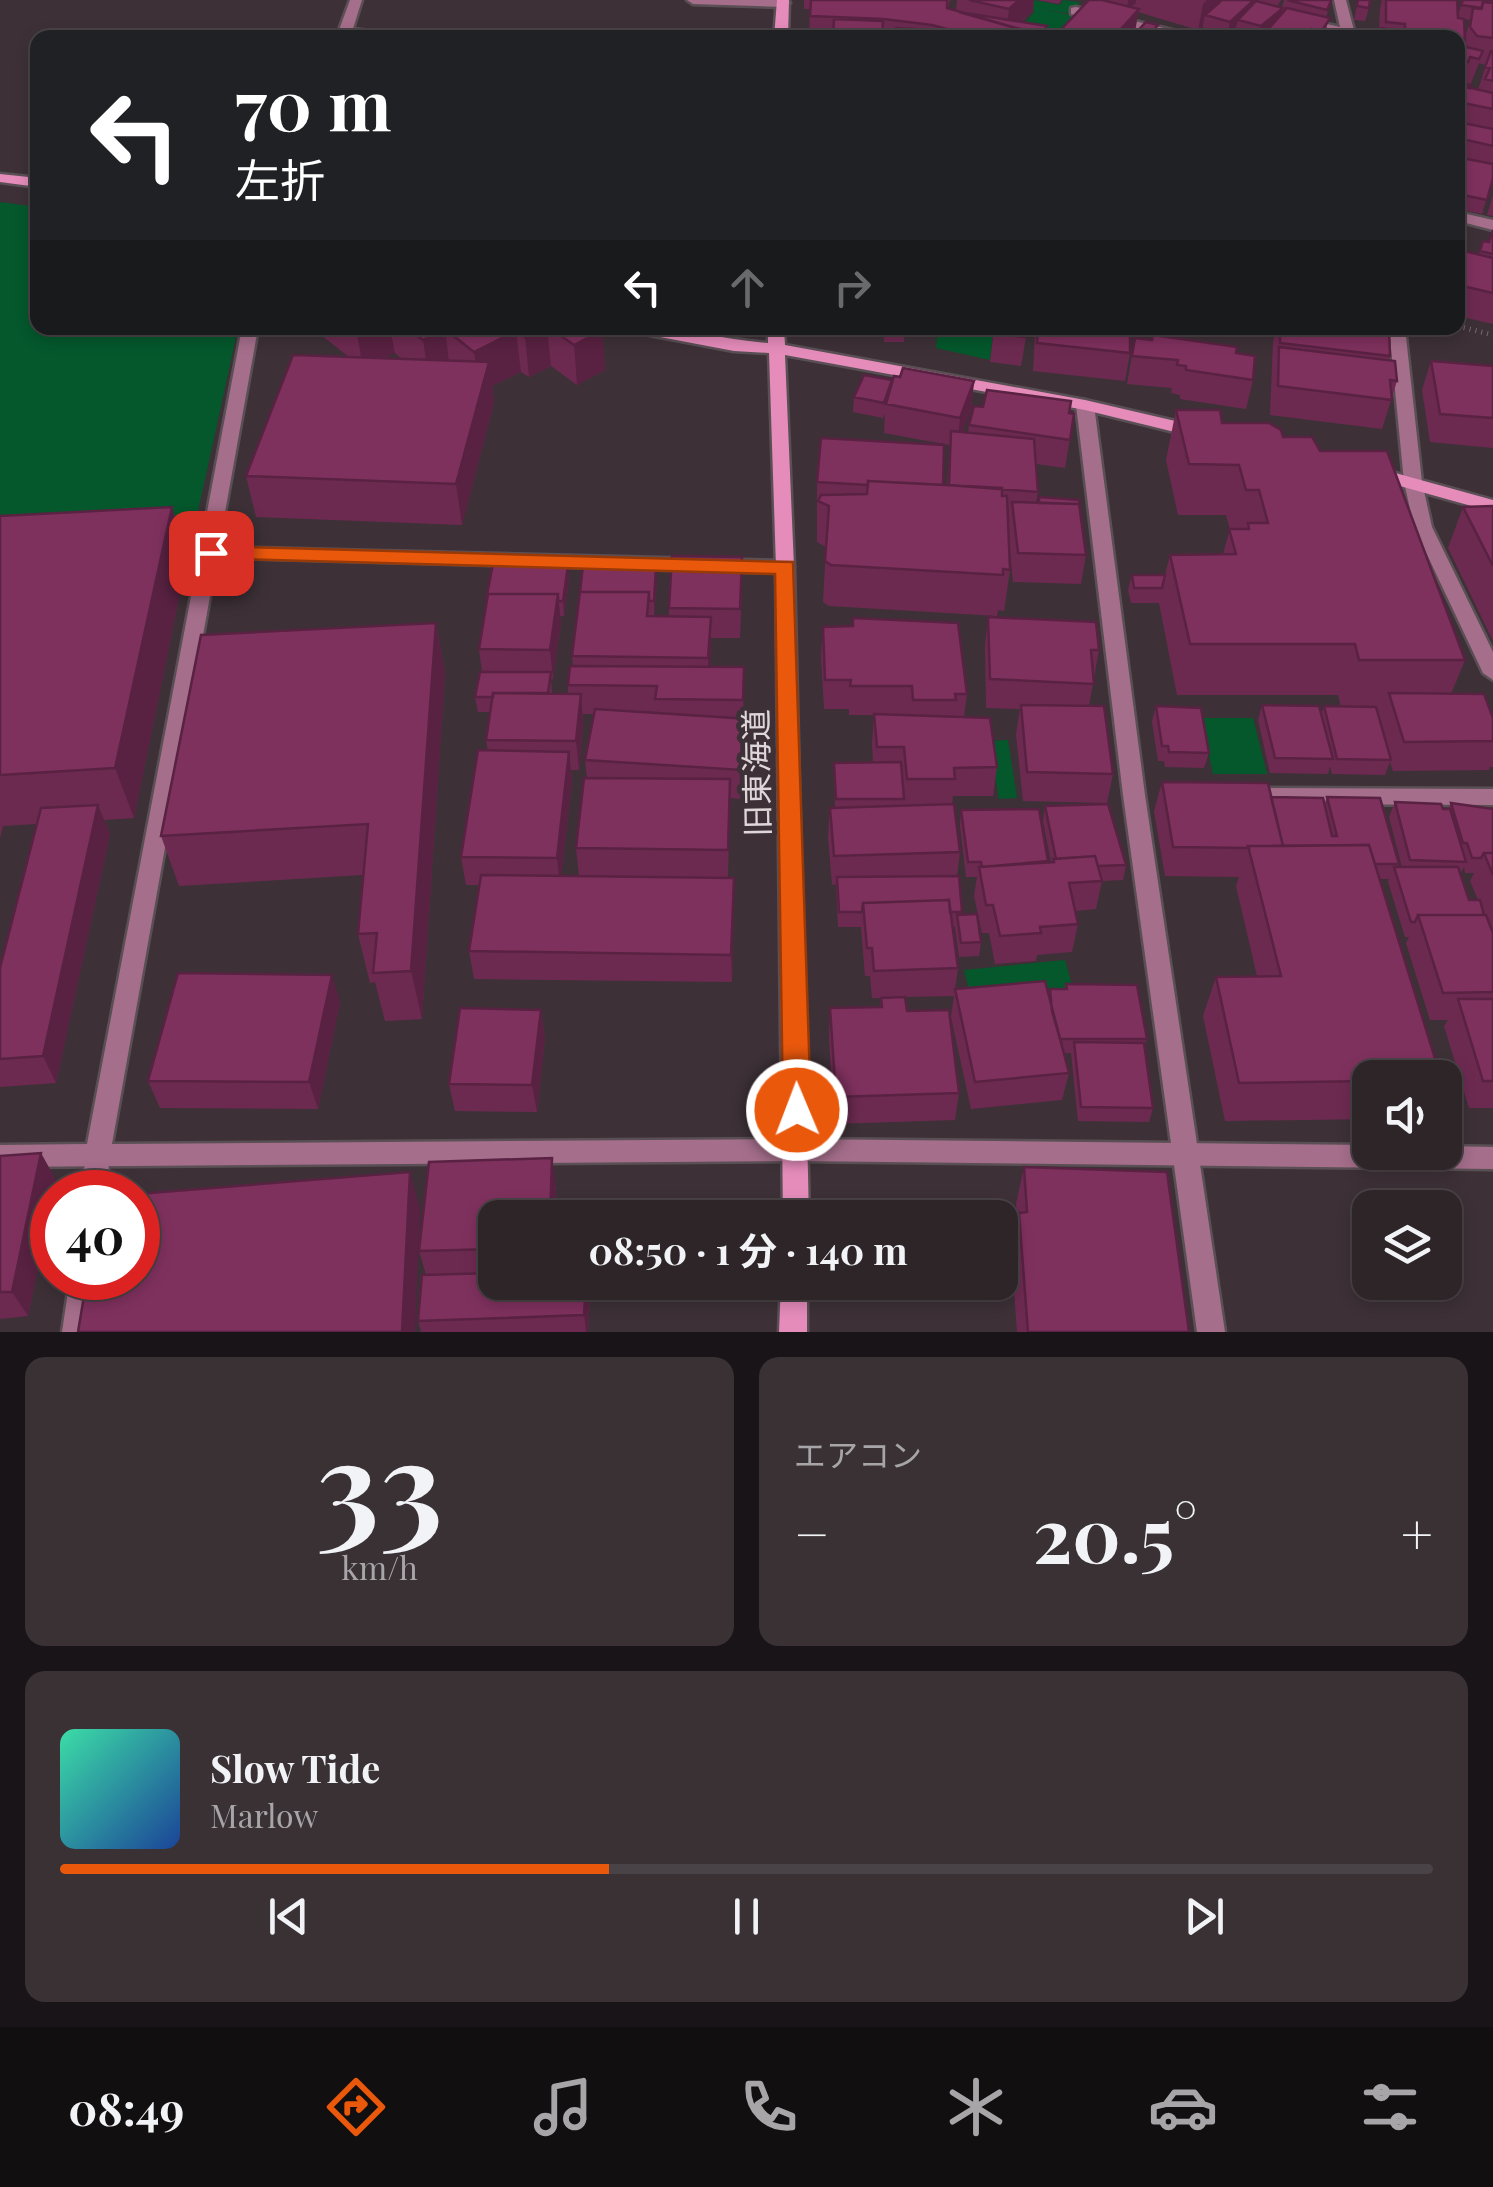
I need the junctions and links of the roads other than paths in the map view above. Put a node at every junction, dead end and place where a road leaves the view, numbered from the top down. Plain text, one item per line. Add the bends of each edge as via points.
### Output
1 (356, 0) edge
2 (693, 0) edge
3 (1340, 0) edge
4 (783, 1) edge
5 (1076, 11) edge
6 (1282, 18) edge
7 (346, 30) edge
8 (781, 30) edge
9 (1155, 30) edge
10 (1329, 30) edge
11 (1348, 30) edge
12 (0, 178) edge
13 (30, 182) edge
14 (1465, 219) edge
15 (1493, 225) edge
16 (249, 335) edge
17 (676, 335) edge
18 (1398, 335) edge
19 (776, 338) edge
20 (1085, 406) junction
21 (1221, 437) edge
22 (1357, 469) edge
23 (1413, 482) junction
24 (1493, 506) edge
25 (211, 553) junction
26 (785, 567) junction
27 (1493, 673) edge
28 (1214, 795) edge
29 (1493, 797) edge
30 (797, 1150) junction
31 (97, 1155) junction
32 (0, 1156) edge
33 (1184, 1156) junction
34 (1493, 1158) edge
35 (95, 1170) edge
36 (796, 1200) edge
37 (80, 1300) edge
38 (794, 1300) edge
39 (76, 1332) edge
40 (793, 1332) edge
41 (1211, 1332) edge

1 - 7 street
2 - 4 street
3 - 11 street
4 - 8 street
5 - 9 street
6 - 10 street
12 - 13 street
14 - 15 street
16 - 25 street
17 - 19 street via 734,346
18 - 23 street
19 - 20 street
19 - 26 street, 旧東海道
20 - 21 street
20 - 33 street via 1144,795
22 - 23 street
23 - 24 street
23 - 27 street via 1423,527
25 - 26 street
25 - 31 street
26 - 30 street, 旧東海道
28 - 29 street
30 - 31 street
30 - 33 street
30 - 36 street, 旧東海道
31 - 32 street
31 - 35 street
33 - 34 street
33 - 41 street
37 - 39 street
38 - 40 street

